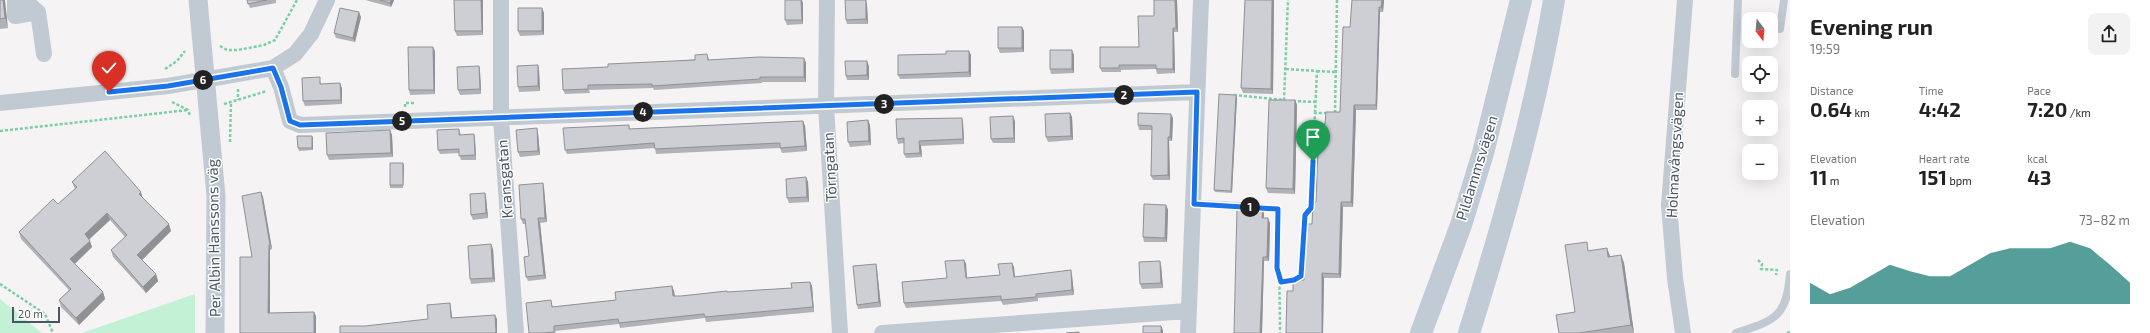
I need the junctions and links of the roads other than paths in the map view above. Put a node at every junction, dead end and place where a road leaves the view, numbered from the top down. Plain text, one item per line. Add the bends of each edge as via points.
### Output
1 (15, 0) edge
2 (24, 0) edge
3 (198, 0) edge
4 (327, 0) edge
5 (501, 0) edge
6 (827, 0) edge
7 (1201, 0) edge
8 (1521, 0) edge
9 (1554, 0) edge
10 (1685, 0) edge
11 (1738, 0) edge
12 (1784, 0) edge
13 (38, 12) junction
14 (1780, 30) dead end
15 (44, 54) dead end
16 (273, 68) junction
17 (1735, 74) dead end
18 (205, 80) junction
19 (1197, 92) junction
20 (0, 103) edge
21 (826, 106) junction
22 (500, 118) junction
23 (1194, 204) junction
24 (1239, 206) edge
25 (1790, 274) edge
26 (1188, 311) junction
27 (215, 333) edge
28 (516, 333) edge
29 (840, 333) edge
30 (882, 333) edge
31 (1188, 333) edge
32 (1421, 333) edge
33 (1469, 333) edge
34 (1683, 333) edge
35 (1736, 333) edge

1 - 13 street via 15,16
2 - 13 street
3 - 18 street, Per Albin Hanssons väg
4 - 16 street via 310,34 295,54
5 - 22 street, Kransgatan
6 - 21 street, Törngatan
7 - 19 street
8 - 32 main road, Pildammsvägen via 1510,53 1483,153 1461,225
9 - 33 main road via 1545,55 1519,159
10 - 34 street, Holmavångsvägen via 1669,204 1675,278
11 - 17 lane
12 - 14 lane
13 - 15 street
16 - 18 street
16 - 22 street via 290,121 300,125
18 - 20 street
18 - 27 street, Per Albin Hanssons väg via 216,196
19 - 21 street
19 - 23 street
21 - 22 street
21 - 29 street, Törngatan
22 - 28 street, Kransgatan
23 - 24 lane
23 - 26 street
25 - 35 lane via 1788,296 1782,308 1764,324
26 - 30 street
26 - 31 street

